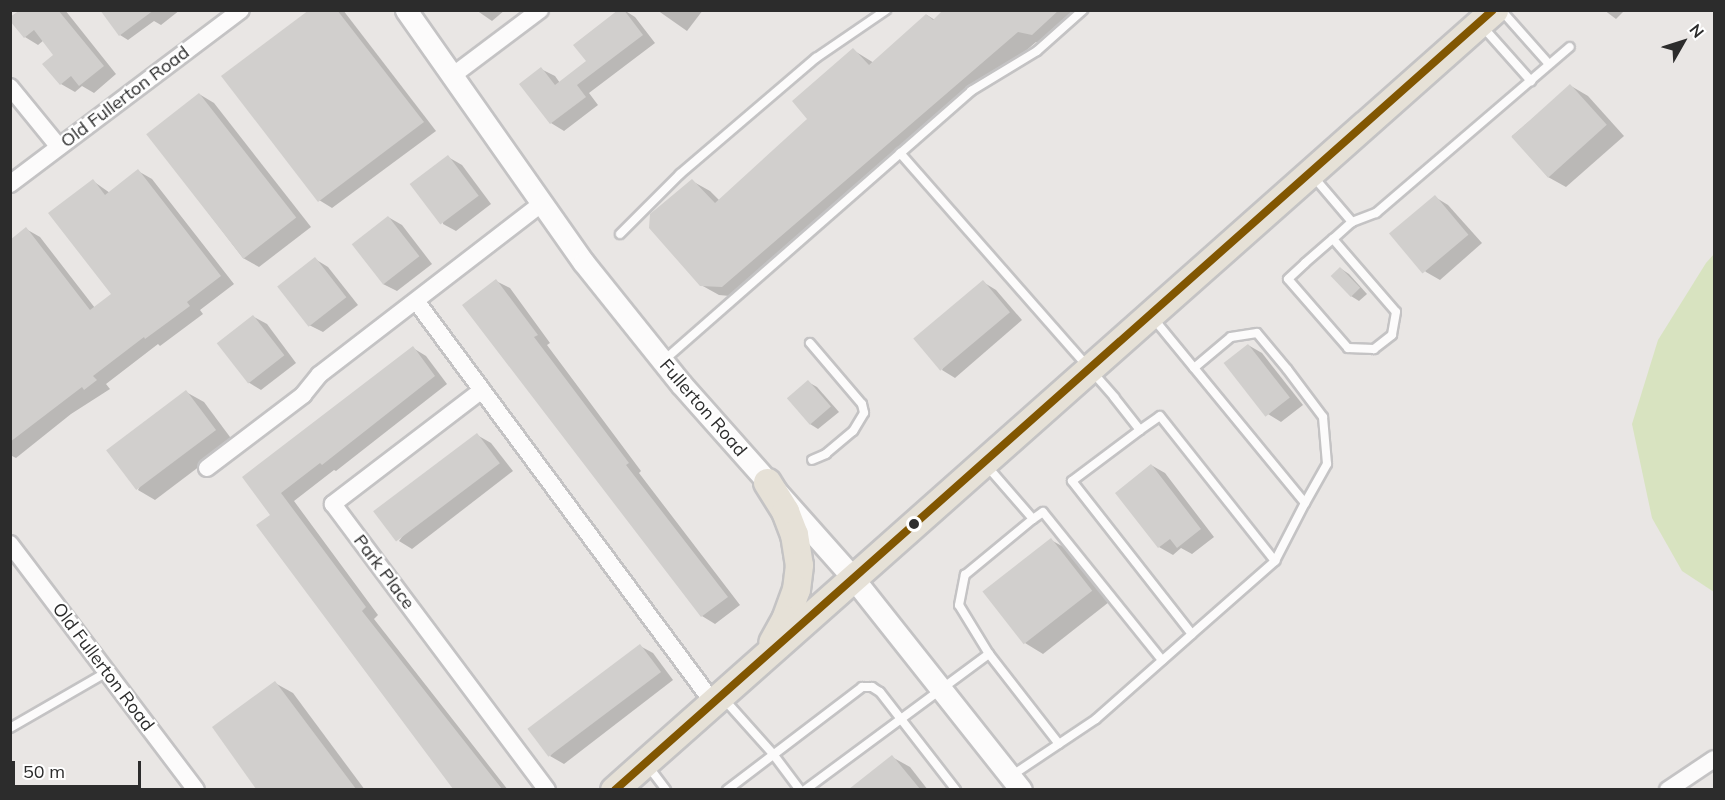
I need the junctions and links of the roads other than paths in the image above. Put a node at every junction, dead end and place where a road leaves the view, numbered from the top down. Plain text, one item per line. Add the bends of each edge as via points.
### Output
1 (241, 10) edge
2 (406, 10) edge
3 (540, 10) edge
4 (886, 10) edge
5 (1083, 10) edge
6 (1486, 14) edge
7 (1570, 47) dead end
8 (1549, 64) junction
9 (452, 76) junction
10 (1531, 81) junction
11 (10, 87) edge
12 (59, 147) junction
13 (900, 153) junction
14 (1311, 173) junction
15 (10, 184) edge
16 (541, 204) junction
17 (1352, 222) junction
18 (620, 234) dead end
19 (1333, 239) junction
20 (417, 301) junction
21 (1150, 315) junction
22 (810, 343) dead end
23 (662, 361) junction
24 (1194, 368) junction
25 (1089, 369) junction
26 (482, 390) junction
27 (1140, 430) junction
28 (812, 460) dead end
29 (983, 463) junction
30 (207, 468) dead end
31 (767, 482) junction
32 (1305, 503) junction
33 (1033, 519) junction
34 (10, 544) edge
35 (1275, 561) junction
36 (853, 578) junction
37 (1192, 634) junction
38 (989, 654) junction
39 (763, 657) junction
40 (1162, 660) junction
41 (107, 672) junction
42 (941, 688) junction
43 (717, 699) junction
44 (901, 717) junction
45 (10, 728) edge
46 (1059, 744) junction
47 (773, 754) junction
48 (1714, 759) edge
49 (631, 779) edge
50 (1016, 783) edge
51 (196, 789) edge
52 (548, 789) edge
53 (666, 789) edge
54 (728, 789) edge
55 (800, 789) edge
56 (805, 789) edge
57 (956, 789) edge
58 (1668, 789) edge

1 - 12 street, Old Fullerton Road
2 - 9 street, Fullerton Road
3 - 9 street
4 - 18 lane via 816,58 680,174
5 - 13 lane via 1037,51 971,91
6 - 8 lane
6 - 10 lane
6 - 14 main road
7 - 8 lane
8 - 10 lane
9 - 16 street, Fullerton Road
10 - 17 lane via 1376,213
11 - 12 street
12 - 15 street, Old Fullerton Road
13 - 23 lane
13 - 25 lane
14 - 17 lane
14 - 21 main road
16 - 20 street
16 - 23 street, Fullerton Road
17 - 19 lane
19 - 19 lane via 1396,312 1392,335 1374,349 1348,348 1288,279
20 - 26 street
20 - 30 street via 319,375 303,395
21 - 24 lane
21 - 25 main road
22 - 28 lane via 862,404 864,413 853,431 826,454
23 - 31 street, Fullerton Road
24 - 32 lane
24 - 32 lane via 1231,337 1257,333 1287,369 1323,417 1327,464
25 - 27 lane
25 - 29 main road
26 - 43 street
26 - 52 street, Park Place via 333,504
27 - 35 lane via 1160,416
27 - 37 lane via 1072,482
29 - 33 lane
29 - 36 main road
31 - 36 street, Fullerton Road
31 - 39 main road via 794,534 799,565 796,589 785,620
32 - 35 lane
33 - 38 lane via 964,575 958,606
33 - 40 lane via 1043,512
34 - 41 street, Old Fullerton Road
35 - 37 lane
36 - 39 main road
36 - 42 street, Fullerton Road
37 - 40 lane
38 - 42 lane
38 - 46 lane
39 - 43 main road
40 - 46 lane via 1095,719
41 - 45 lane
41 - 51 street, Old Fullerton Road
42 - 44 lane
42 - 50 street, Fullerton Road
43 - 47 lane
43 - 49 main road
44 - 47 lane via 880,692 862,687
44 - 56 lane
44 - 57 lane
46 - 50 lane
47 - 54 lane
47 - 55 lane
48 - 58 street
49 - 53 lane

